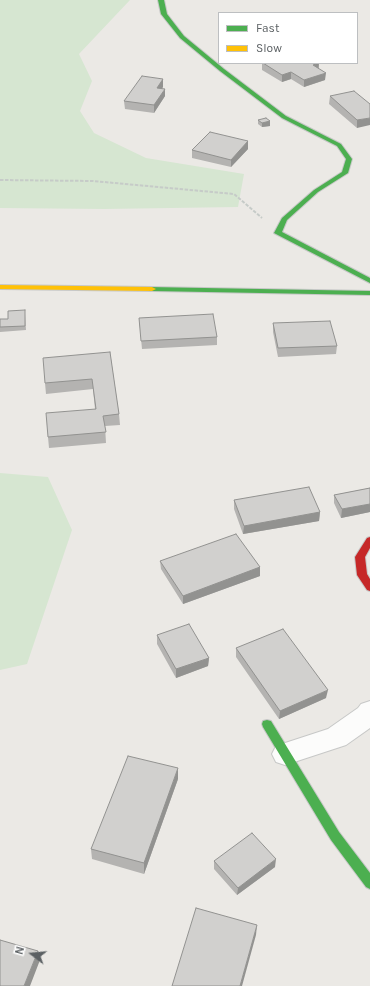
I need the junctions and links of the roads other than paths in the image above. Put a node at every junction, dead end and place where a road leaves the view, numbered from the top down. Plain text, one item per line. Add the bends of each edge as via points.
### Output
1 (161, 0) edge
2 (370, 281) edge
3 (0, 287) edge
4 (370, 292) edge
5 (370, 540) edge
6 (370, 587) edge
7 (370, 712) edge
8 (267, 724) dead end
9 (285, 754) junction
10 (370, 883) edge

1 - 2 street via 164,14 182,37 222,70 284,117 339,145 349,159 345,173 316,191 284,219 278,233
3 - 4 street
5 - 6 street via 360,557 362,575
7 - 9 street via 337,737
8 - 9 street
9 - 10 street via 336,836

